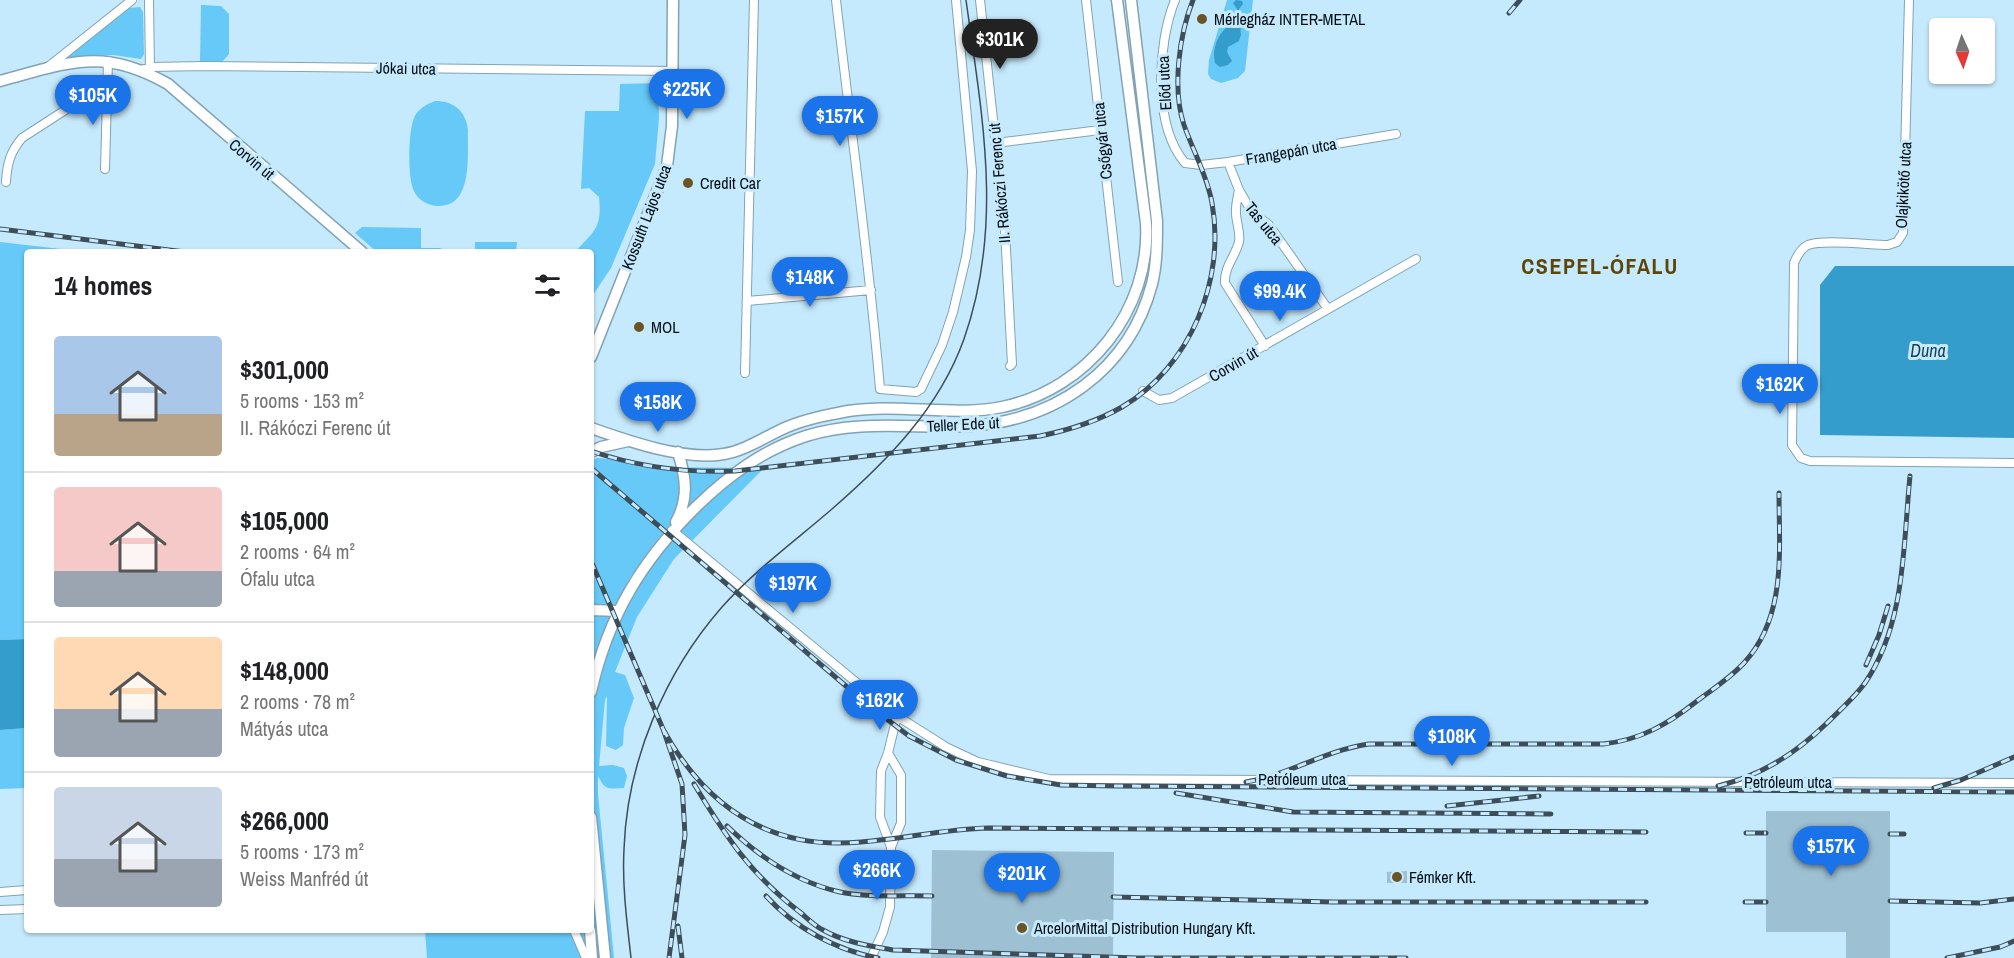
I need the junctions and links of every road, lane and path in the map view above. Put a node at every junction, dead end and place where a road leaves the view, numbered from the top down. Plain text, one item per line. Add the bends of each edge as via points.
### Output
1 (132, 0) edge
2 (149, 0) edge
3 (673, 0) edge
4 (754, 0) edge
5 (836, 0) edge
6 (956, 0) edge
7 (980, 0) edge
8 (1086, 0) edge
9 (1117, 0) edge
10 (1131, 0) edge
11 (1175, 0) edge
12 (1909, 0) edge
13 (108, 61) junction
14 (44, 70) junction
15 (147, 70) junction
16 (673, 71) junction
17 (0, 81) edge
18 (107, 83) junction
19 (1100, 130) junction
20 (1396, 134) dead end
21 (996, 143) junction
22 (1228, 162) junction
23 (1185, 163) joint
24 (105, 169) dead end
25 (6, 182) dead end
26 (1239, 190) junction
27 (359, 249) edge
28 (1416, 259) dead end
29 (1118, 282) dead end
30 (871, 290) junction
31 (747, 301) junction
32 (1328, 309) junction
33 (1265, 346) junction
34 (594, 349) edge
35 (1010, 366) dead end
36 (745, 373) dead end
37 (1143, 391) dead end
38 (594, 423) edge
39 (594, 429) edge
40 (610, 435) junction
41 (631, 441) junction
42 (594, 451) edge
43 (678, 453) junction
44 (2014, 463) edge
45 (672, 530) junction
46 (594, 610) edge
47 (618, 611) junction
48 (594, 681) edge
49 (897, 716) junction
50 (888, 753) junction
51 (2014, 783) edge
52 (594, 843) edge
53 (891, 847) junction
54 (596, 861) junction
55 (594, 865) edge
56 (594, 889) edge
57 (24, 890) edge
58 (0, 892) edge
59 (600, 900) junction
60 (24, 909) edge
61 (0, 910) edge
62 (575, 933) edge
63 (590, 933) edge
64 (586, 958) edge
65 (592, 958) edge
66 (605, 958) edge
67 (871, 958) edge

1 - 14 street
2 - 15 street
3 - 16 main road, Kossuth Lajos utca
4 - 31 street
5 - 30 street
6 - 30 street, II. Rákóczi Ferenc út via 972,171 970,230 942,345 921,389 915,392 880,390
7 - 21 street, II. Rákóczi Ferenc út
8 - 19 street, Csőgyár utca
9 - 43 main road, Teller Ede út via 1147,239 1133,304 1115,333 1078,372 1030,399 1001,408 856,410 803,421 725,454
10 - 45 main road, Teller Ede út via 1157,221 1157,253 1143,309 1108,367 1066,398 1009,421 965,426 874,425 806,436 735,471
11 - 23 street, Előd utca via 1165,32 1161,74 1170,140
12 - 44 street, Olajkikötő utca via 1903,233 1897,242 1888,245 1820,243 1799,252 1794,263 1792,445 1801,458 1810,461
13 - 14 main road, Corvin út via 82,61
13 - 15 main road, Corvin út
13 - 18 street
14 - 17 main road, Corvin út
15 - 16 street, Jókai utca
15 - 27 main road, Corvin út
16 - 34 main road, Kossuth Lajos utca via 667,166
18 - 24 street
18 - 25 street via 22,138 7,161
19 - 21 street
19 - 29 street, Csőgyár utca
20 - 22 street, Frangepán utca
21 - 35 street, II. Rákóczi Ferenc út via 1005,230
22 - 23 street, Frangepán utca
22 - 26 street, Tas utca
26 - 32 street, Tas utca via 1252,212 1269,225
26 - 33 street via 1235,211 1239,241 1227,267 1225,283
28 - 32 street, Corvin út
30 - 31 street
31 - 36 street
32 - 33 street, Corvin út
33 - 37 street, Corvin út via 1172,399 1160,400
38 - 40 main road
39 - 40 main road
40 - 41 main road
41 - 42 main road
41 - 43 main road
43 - 45 main road via 686,499
45 - 47 main road via 642,569
45 - 49 street, Petróleum utca
46 - 47 main road
47 - 48 main road
49 - 50 street
49 - 51 street, Petróleum utca via 978,762 1049,778
50 - 53 street via 880,771 880,817
50 - 53 street via 901,775 901,823
52 - 54 main road
53 - 67 street via 888,918
54 - 55 street
54 - 59 main road
56 - 59 street
57 - 58 street
59 - 66 main road
60 - 61 street
62 - 64 street
63 - 65 main road

